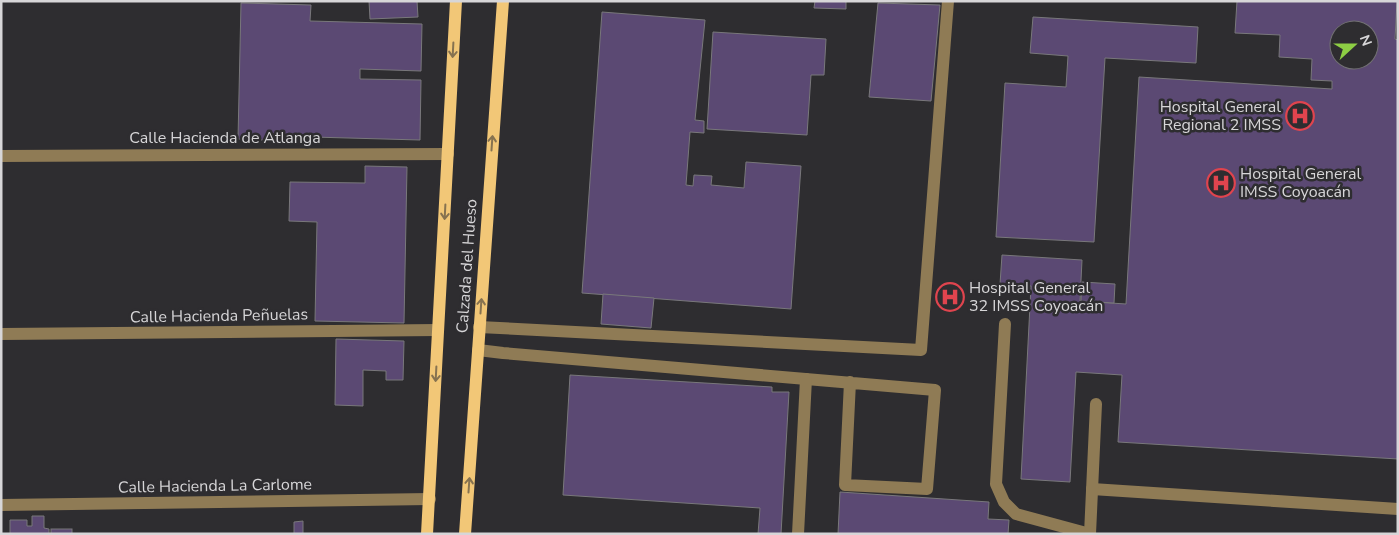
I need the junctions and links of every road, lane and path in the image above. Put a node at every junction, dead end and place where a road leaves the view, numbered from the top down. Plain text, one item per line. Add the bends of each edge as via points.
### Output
1 (456, 1) edge
2 (503, 1) edge
3 (948, 1) edge
4 (448, 154) junction
5 (1, 156) edge
6 (1004, 324) dead end
7 (479, 327) junction
8 (438, 330) junction
9 (1, 334) edge
10 (478, 350) junction
11 (806, 379) junction
12 (850, 382) junction
13 (1096, 404) dead end
14 (1092, 489) junction
15 (430, 499) junction
16 (1, 504) edge
17 (1398, 510) edge
18 (427, 534) edge
19 (466, 534) edge
20 (798, 534) edge
21 (1090, 534) edge

1 -> 4 main road, Calzada del Hueso
7 -> 2 main road, Calzada del Hueso
3 - 7 street via 921,350
4 - 5 street, Calle Hacienda de Atlanga
4 -> 8 main road, Calzada del Hueso
6 - 21 street via 996,484 1004,502 1016,514
7 - 10 main road, Calzada del Hueso
8 - 9 street, Calle Hacienda Peñuelas
8 -> 15 main road, Calzada del Hueso
10 - 11 street
19 -> 10 main road, Calzada del Hueso
11 - 12 street
11 - 20 street
12 - 12 street via 845,485 927,489 935,390
13 - 14 street
14 - 17 street
14 - 21 street
15 - 16 street, Calle Hacienda La Carlome
15 - 18 main road, Calzada del Hueso

